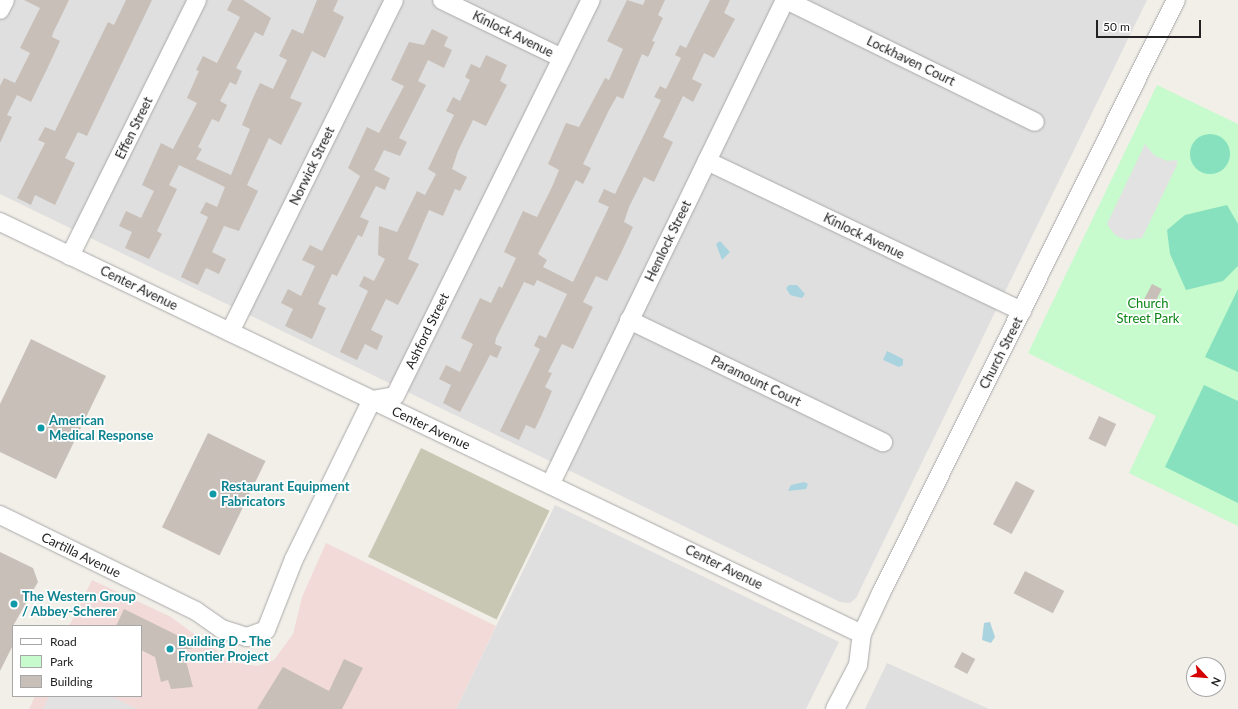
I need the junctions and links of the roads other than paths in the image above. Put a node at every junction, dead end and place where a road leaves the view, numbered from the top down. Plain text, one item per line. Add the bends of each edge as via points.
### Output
1 (5, 0) edge
2 (197, 0) edge
3 (394, 0) edge
4 (442, 0) edge
5 (591, 0) edge
6 (786, 0) edge
7 (1176, 0) edge
8 (0, 10) edge
9 (562, 58) junction
10 (1035, 122) dead end
11 (707, 161) junction
12 (0, 222) edge
13 (70, 256) junction
14 (1022, 311) junction
15 (629, 320) junction
16 (230, 332) junction
17 (372, 400) junction
18 (883, 442) dead end
19 (551, 483) junction
20 (0, 515) edge
21 (862, 634) junction
22 (835, 709) edge

1 - 8 street
2 - 13 street, Effen Street
3 - 16 street, Norwick Street
4 - 9 street, Kinlock Avenue
5 - 9 street, Ashford Street
6 - 10 street, Lockhaven Court
6 - 11 street, Hemlock Street
7 - 14 street, Church Street
9 - 17 street, Ashford Street via 395,396
11 - 14 street, Kinlock Avenue
11 - 15 street, Hemlock Street
12 - 13 street, Center Avenue
13 - 16 street, Center Avenue
14 - 21 street, Church Street
15 - 18 street, Paramount Court
15 - 19 street, Hemlock Street
16 - 17 street, Center Avenue
17 - 19 street, Center Avenue
17 - 20 street, Cartilla Avenue via 294,559 274,617 266,630 247,637 222,629 196,611
19 - 21 street, Center Avenue
21 - 22 street, Church Street via 858,665

